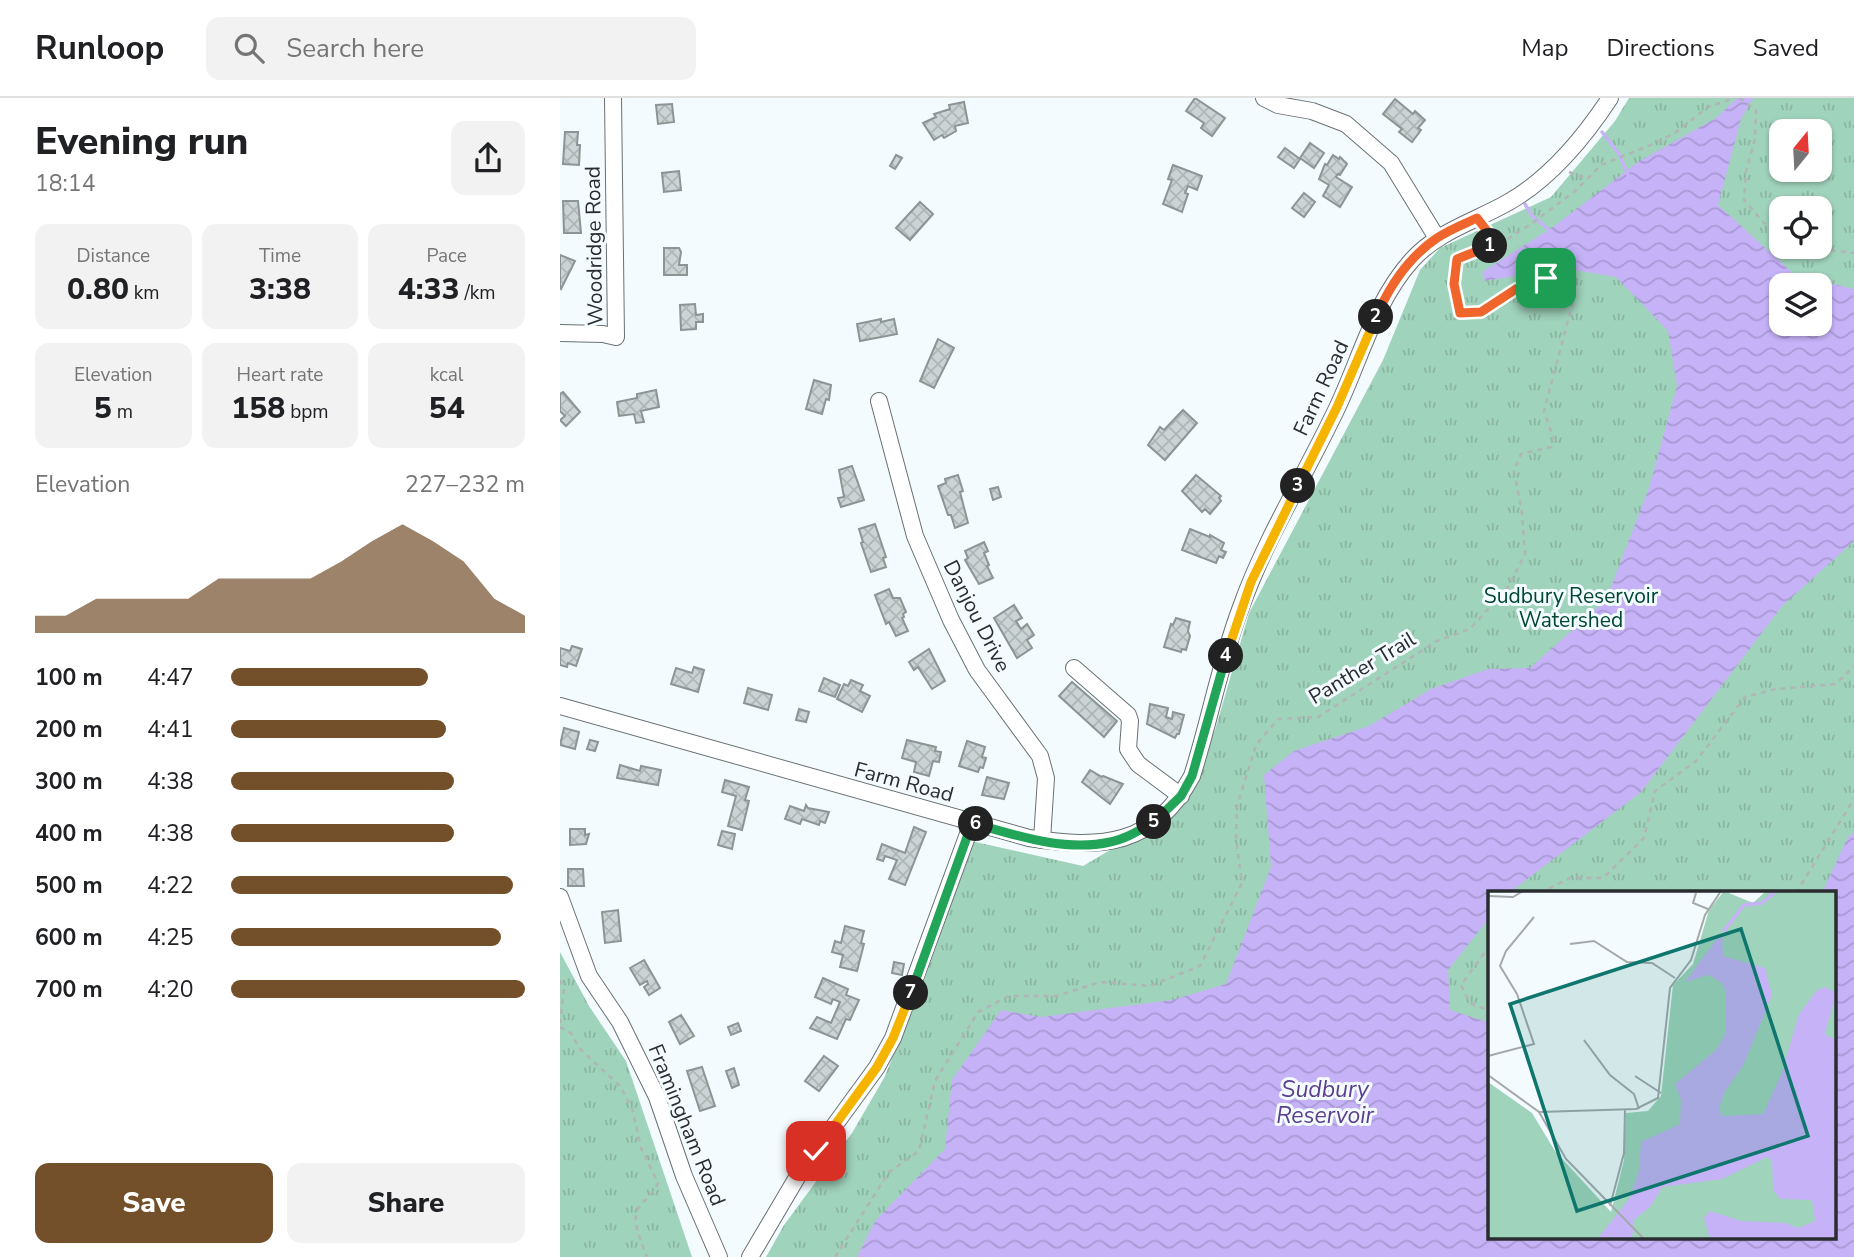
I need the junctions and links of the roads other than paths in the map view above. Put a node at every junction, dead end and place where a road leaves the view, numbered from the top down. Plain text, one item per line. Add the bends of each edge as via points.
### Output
1 (613, 98) edge
2 (1264, 98) edge
3 (1610, 98) edge
4 (1437, 238) junction
5 (560, 332) edge
6 (879, 401) dead end
7 (1074, 668) dead end
8 (560, 706) edge
9 (1181, 796) junction
10 (972, 823) junction
11 (1042, 840) junction
12 (560, 897) edge
13 (719, 1257) edge
14 (750, 1257) edge

1 - 5 street, Woodridge Road via 616,337
2 - 4 street via 1346,124 1391,163
3 - 4 street, Farm Road via 1589,129 1531,188
4 - 9 street, Farm Road via 1413,259 1381,305 1337,407 1262,556 1236,620 1192,776
6 - 11 street, Danjou Drive via 915,536 951,621 977,670 1040,756 1046,778
7 - 9 street via 1128,715 1128,749 1138,764
8 - 10 street, Farm Road
9 - 11 street, Farm Road via 1158,819 1110,842 1081,845
10 - 11 street, Farm Road
10 - 14 street via 893,1038 799,1174
12 - 13 street, Framingham Road via 589,976 646,1071

